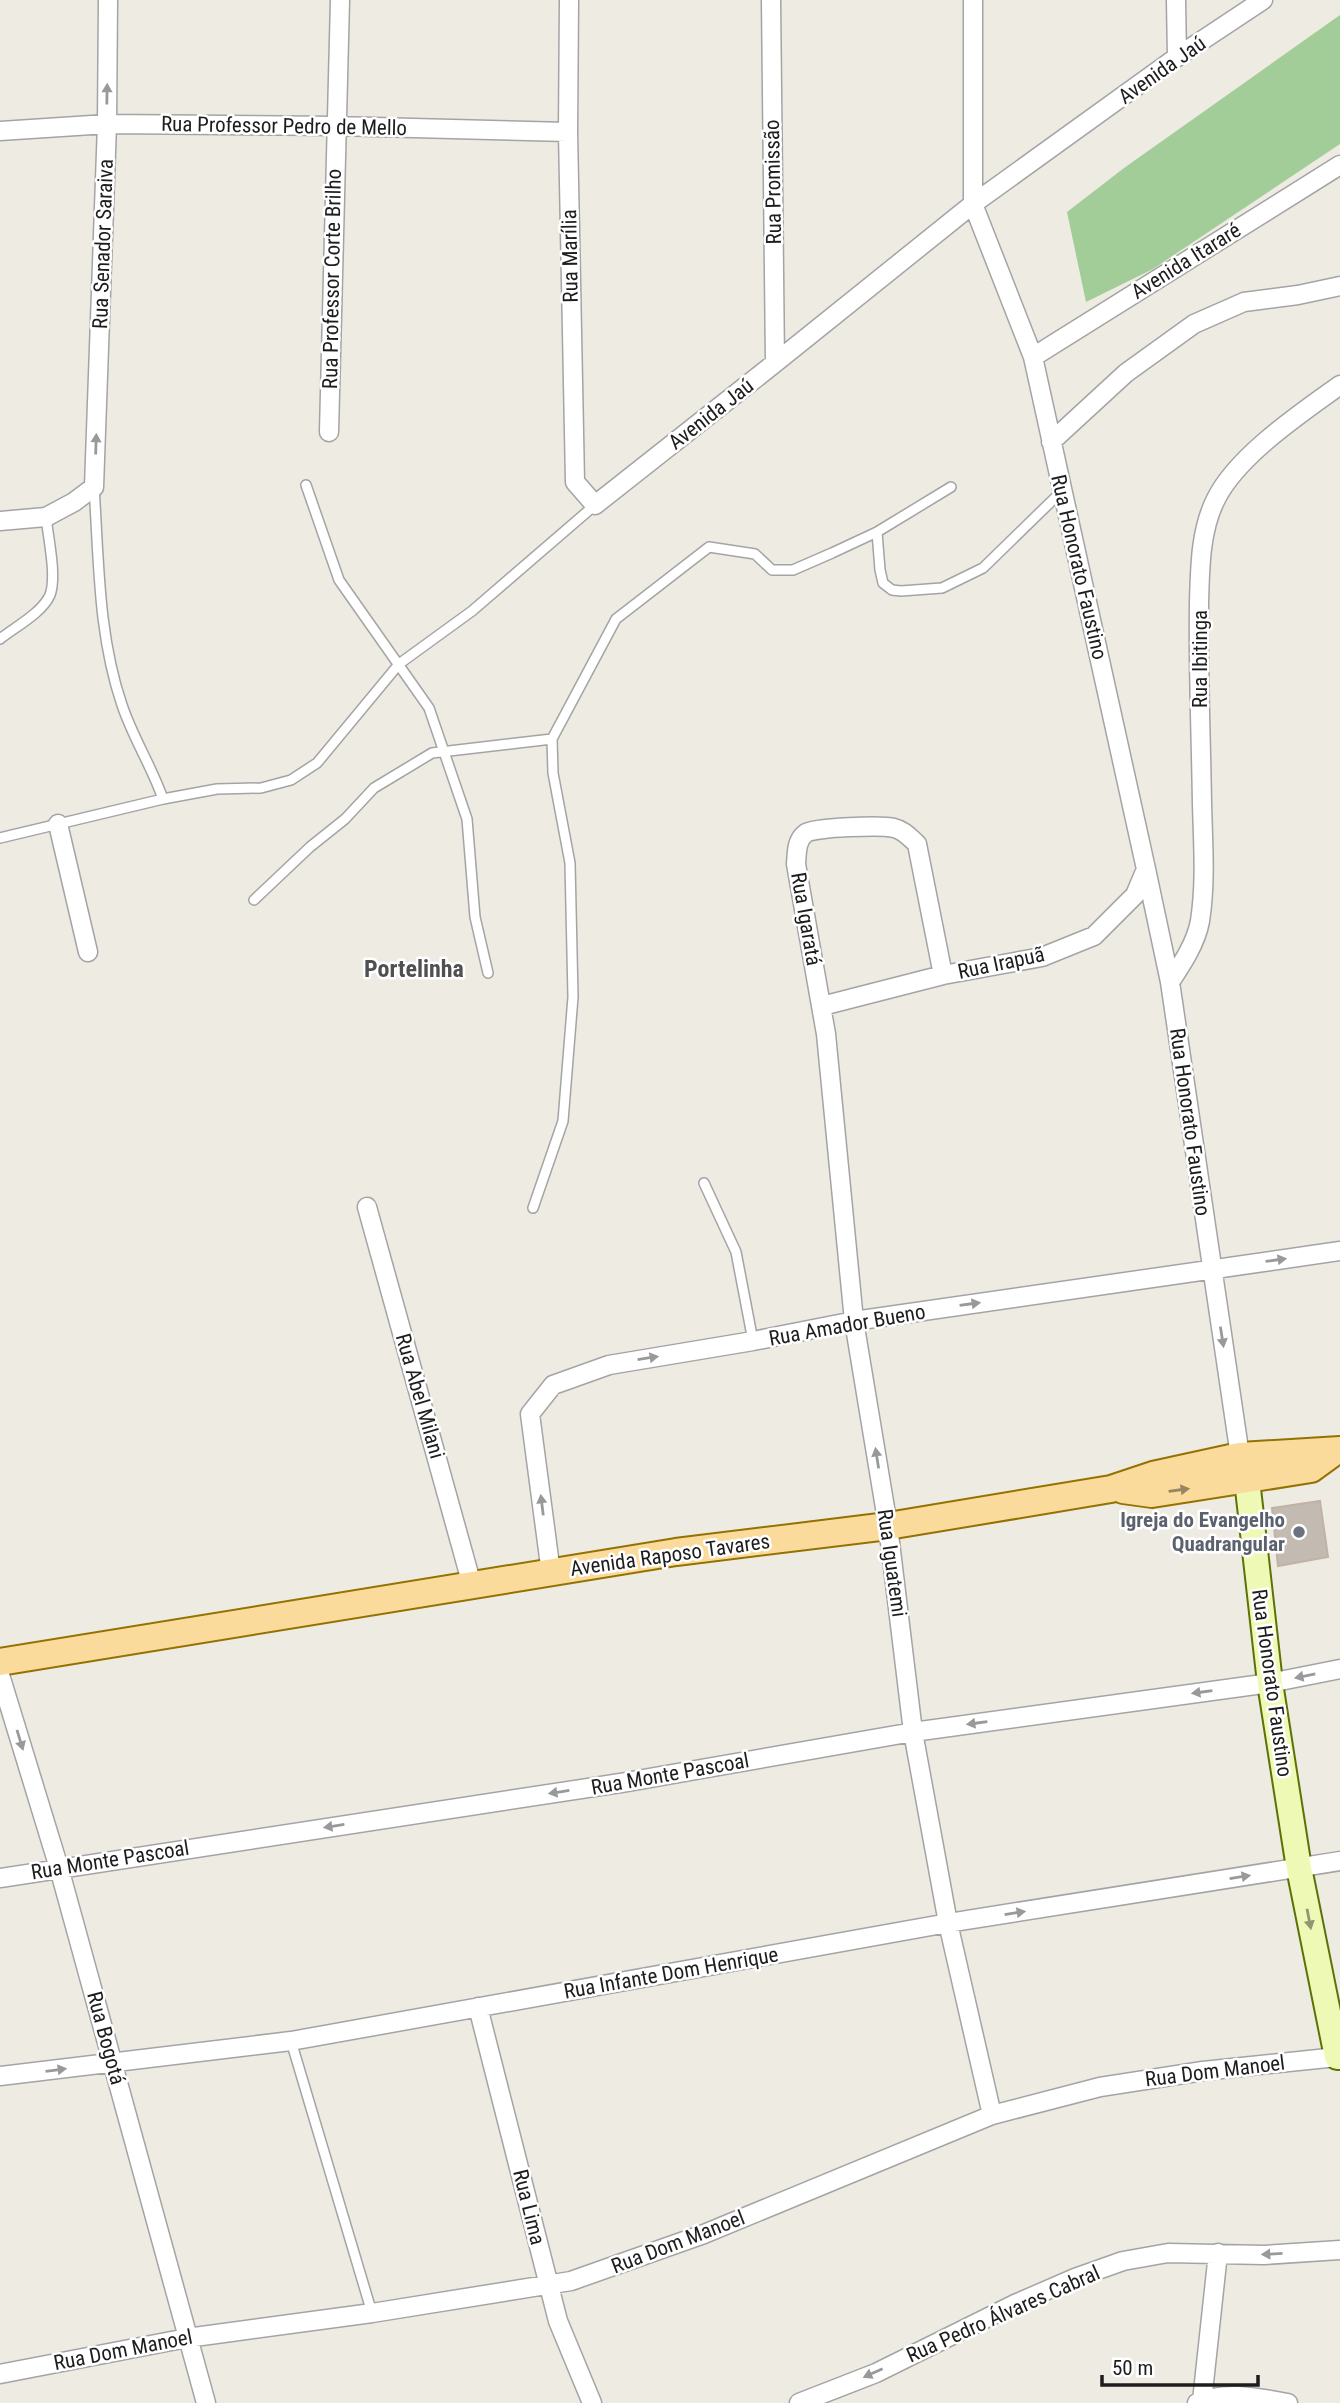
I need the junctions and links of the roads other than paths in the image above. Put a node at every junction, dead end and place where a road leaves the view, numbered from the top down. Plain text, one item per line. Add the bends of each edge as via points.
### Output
1 (108, 0) edge
2 (340, 0) edge
3 (569, 0) edge
4 (771, 0) edge
5 (972, 0) edge
6 (1176, 0) edge
7 (1263, 0) edge
8 (1177, 57) junction
9 (107, 124) junction
10 (336, 126) junction
11 (0, 131) edge
12 (568, 132) junction
13 (1340, 165) edge
14 (973, 204) junction
15 (1340, 286) edge
16 (1033, 357) junction
17 (775, 363) junction
18 (1340, 385) edge
19 (329, 432) dead end
20 (1051, 442) junction
21 (306, 485) dead end
22 (94, 487) junction
23 (951, 487) dead end
24 (1062, 491) junction
25 (595, 505) junction
26 (46, 517) junction
27 (0, 521) edge
28 (877, 532) junction
29 (0, 639) edge
30 (399, 664) junction
31 (552, 739) junction
32 (444, 752) junction
33 (163, 799) junction
34 (58, 824) junction
35 (0, 838) edge
36 (1146, 869) junction
37 (254, 900) dead end
38 (88, 952) dead end
39 (488, 973) dead end
40 (943, 975) junction
41 (1170, 982) junction
42 (822, 1006) junction
43 (704, 1183) dead end
44 (368, 1207) dead end
45 (533, 1208) dead end
46 (1340, 1251) edge
47 (1212, 1269) junction
48 (854, 1321) junction
49 (753, 1341) junction
50 (1338, 1450) edge
51 (1244, 1468) junction
52 (887, 1525) junction
53 (551, 1573) junction
54 (472, 1586) junction
55 (0, 1662) edge
56 (1340, 1669) edge
57 (0, 1675) edge
58 (1270, 1683) junction
59 (913, 1732) junction
60 (1340, 1861) edge
61 (59, 1867) junction
62 (1299, 1868) junction
63 (0, 1878) edge
64 (948, 1923) junction
65 (478, 2007) junction
66 (291, 2040) junction
67 (1338, 2057) edge
68 (113, 2063) junction
69 (0, 2076) edge
70 (992, 2115) junction
71 (1340, 2250) edge
72 (1218, 2253) junction
73 (549, 2285) junction
74 (372, 2313) junction
75 (187, 2338) junction
76 (0, 2374) edge
77 (1199, 2402) edge
78 (206, 2403) edge
79 (592, 2403) edge
80 (799, 2403) edge
81 (1288, 2403) edge

9 -> 1 street, Rua Senador Saraiva
2 - 10 street, Rua Professor Corte Brilho
3 - 12 street, Rua Marília
4 - 17 street, Rua Promissão
5 - 14 street
6 - 8 street
7 - 8 street, Avenida Jaú
8 - 14 street, Avenida Jaú
9 - 10 street, Rua Professor Pedro de Mello
9 - 11 street, Rua Professor Pedro de Mello
22 -> 9 street, Rua Senador Saraiva
10 - 12 street, Rua Professor Pedro de Mello
10 - 19 street, Rua Professor Corte Brilho
12 - 25 street, Rua Marília via 575,482
13 - 16 street, Avenida Itararé
14 - 16 street, Rua Honorato Faustino
14 - 17 street, Avenida Jaú
15 - 20 street via 1244,302 1194,324 1126,373
16 - 20 street, Rua Honorato Faustino
17 - 25 street, Avenida Jaú
18 - 41 street, Rua Ibitinga via 1231,475 1215,500 1204,538 1199,632 1205,870 1200,923
20 - 24 street, Rua Honorato Faustino
21 - 30 lane via 339,580
22 - 26 street
22 - 33 lane, Rua Senador Saraiva via 99,598 108,653 122,707
23 - 28 lane
24 - 28 lane via 983,568 942,588 891,590 880,570
24 - 36 street, Rua Honorato Faustino
25 - 30 lane, Avenida Jaú via 472,611
26 - 27 street
26 - 29 lane via 52,581 49,596
28 - 31 lane via 793,570 772,570 755,554 709,547 616,619
30 - 32 lane via 429,708
30 - 33 lane, Avenida Jaú via 317,763 292,780
31 - 32 lane
31 - 45 lane via 553,773 570,863 573,997 563,1121
32 - 37 lane via 432,753 374,788
32 - 39 lane via 467,819 475,916
33 - 34 lane, Avenida Jaú
34 - 35 lane, Avenida Jaú
34 - 38 street
36 - 40 street, Rua Irapuã via 1135,895 1094,936 1042,957
36 - 41 street, Rua Honorato Faustino
40 - 42 street, Rua Irapuã
40 - 42 street, Rua Igaratá via 917,844 894,828 817,828 798,843 796,864
41 - 47 street, Rua Honorato Faustino
42 - 48 street, Rua Iguatemi
43 - 49 lane via 736,1252
44 - 54 street, Rua Abel Milani
47 -> 46 street, Rua Amador Bueno
48 -> 47 street, Rua Amador Bueno
47 -> 51 street, Rua Honorato Faustino
48 - 49 street, Rua Amador Bueno
52 -> 48 street, Rua Iguatemi
53 -> 49 street, Rua Amador Bueno via 530,1414 553,1385 609,1365
50 - 51 main road, Avenida Raposo Tavares via 1311,1469
51 - 52 main road, Avenida Raposo Tavares via 1152,1494 1111,1489
51 - 58 street, Rua Honorato Faustino
52 - 53 main road, Avenida Raposo Tavares
52 - 59 street, Rua Iguatemi
53 - 54 main road, Avenida Raposo Tavares
54 - 55 main road, Avenida Raposo Tavares
56 -> 58 street, Rua Monte Pascoal
57 -> 61 street, Rua Bogotá
58 -> 59 street, Rua Monte Pascoal
58 - 62 street, Rua Honorato Faustino
59 -> 61 street, Rua Monte Pascoal via 627,1782
59 - 64 street, Rua Iguatemi
60 - 62 street, Rua Infante Dom Henrique
61 - 63 street, Rua Monte Pascoal
61 - 68 street, Rua Bogotá
64 -> 62 street, Rua Infante Dom Henrique
62 -> 67 street, Rua Honorato Faustino
64 - 65 street, Rua Infante Dom Henrique
64 - 70 street, Rua Iguatemi
65 - 66 street, Rua Infante Dom Henrique
65 - 73 street, Rua Lima
66 - 68 street, Rua Infante Dom Henrique
66 - 74 lane
67 - 70 street, Rua Dom Manoel via 1100,2087
69 -> 68 street, Rua Infante Dom Henrique
68 - 75 street, Rua Bogotá
70 - 73 street, Rua Dom Manoel via 705,2234
71 -> 72 street, Rua Pedro Álvares Cabral
72 - 77 street
72 -> 80 street, Rua Pedro Álvares Cabral via 1168,2253 1123,2261 1075,2278 876,2373
73 - 74 street, Rua Dom Manoel
73 - 79 street, Rua Lima via 558,2321
74 - 75 street, Rua Dom Manoel
75 - 76 street, Rua Dom Manoel
75 - 78 street, Rua Bogotá
77 - 81 street via 1226,2396

